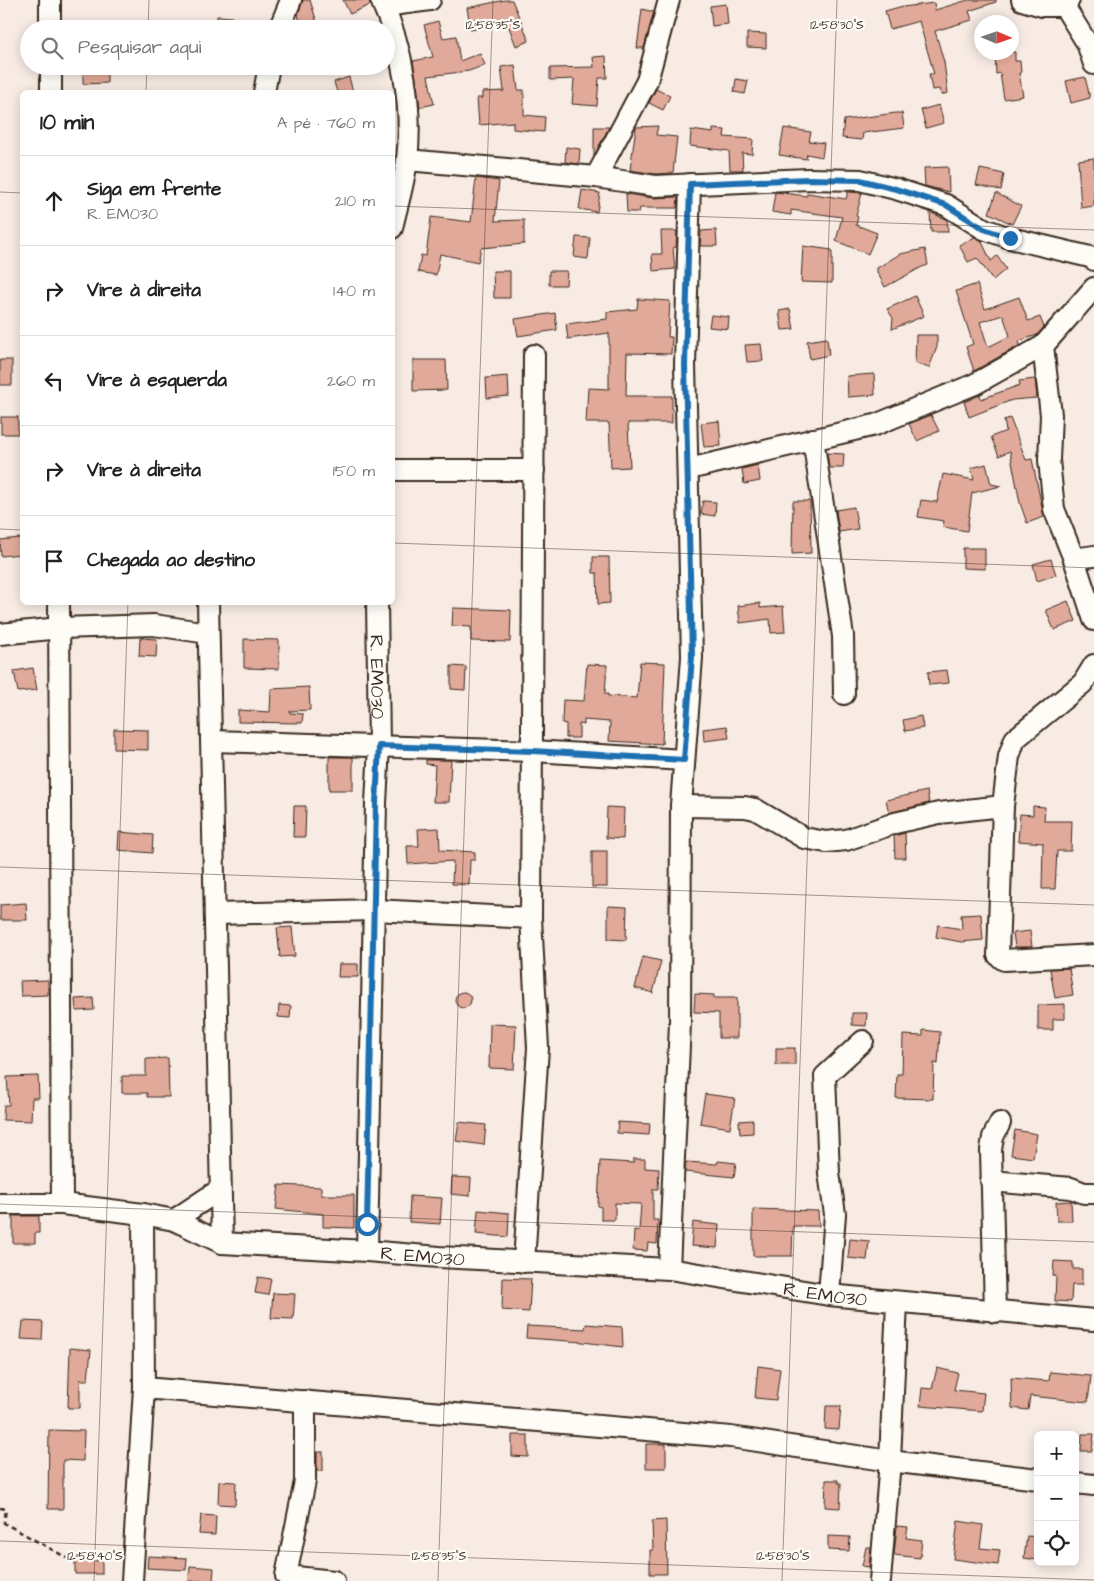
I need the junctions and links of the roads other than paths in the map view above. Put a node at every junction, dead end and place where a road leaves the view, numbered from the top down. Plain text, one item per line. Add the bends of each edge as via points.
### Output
1 (50, 0) edge
2 (291, 0) edge
3 (430, 0) edge
4 (669, 0) edge
5 (1022, 0) edge
6 (382, 3) edge
7 (1067, 3) edge
8 (50, 20) edge
9 (283, 20) edge
10 (387, 20) edge
11 (395, 43) edge
12 (1094, 64) edge
13 (51, 75) edge
14 (267, 75) edge
15 (51, 90) edge
16 (264, 90) edge
17 (407, 160) junction
18 (596, 177) junction
19 (690, 184) junction
20 (395, 214) edge
21 (1094, 260) edge
22 (1094, 288) edge
23 (1043, 346) junction
24 (534, 355) dead end
25 (813, 439) junction
26 (395, 470) edge
27 (534, 470) junction
28 (689, 470) junction
29 (1094, 556) edge
30 (1074, 559) junction
31 (59, 605) edge
32 (208, 605) edge
33 (377, 605) edge
34 (1094, 620) edge
35 (60, 628) junction
36 (208, 633) junction
37 (0, 634) edge
38 (1094, 665) edge
39 (844, 694) dead end
40 (212, 741) junction
41 (379, 746) junction
42 (533, 751) junction
43 (684, 760) junction
44 (681, 806) junction
45 (1003, 806) junction
46 (374, 910) junction
47 (216, 914) junction
48 (531, 918) junction
49 (1094, 955) edge
50 (863, 1040) dead end
51 (1000, 1122) dead end
52 (991, 1181) junction
53 (219, 1190) junction
54 (1094, 1193) edge
55 (0, 1204) edge
56 (62, 1204) junction
57 (143, 1214) junction
58 (174, 1220) junction
59 (222, 1243) junction
60 (367, 1250) junction
61 (524, 1262) junction
62 (669, 1269) junction
63 (829, 1295) junction
64 (897, 1302) junction
65 (995, 1312) junction
66 (1094, 1320) edge
67 (144, 1388) junction
68 (305, 1401) junction
69 (890, 1461) junction
70 (1034, 1478) edge
71 (1079, 1483) edge
72 (1094, 1485) edge
73 (286, 1578) edge
74 (132, 1581) edge
75 (334, 1581) edge
76 (880, 1581) edge

1 - 8 street
2 - 9 street
3 - 6 street
4 - 18 street via 647,81
5 - 7 street via 1042,6
6 - 10 street
7 - 12 street
11 - 17 street via 407,97
13 - 15 street
14 - 16 street
17 - 18 street
17 - 20 street
18 - 19 street via 655,186
19 - 21 street via 860,180 946,205 984,229
19 - 28 street via 685,365
22 - 23 street
23 - 25 street via 975,384 876,425
23 - 30 street via 1051,415 1049,460 1054,509
24 - 27 street
25 - 28 street
25 - 39 street via 843,636
26 - 27 street
27 - 42 street
28 - 43 street via 692,657
29 - 30 street
30 - 34 street
31 - 35 street
32 - 36 street
33 - 41 street, R. EM030
35 - 36 street via 154,626
35 - 37 street
35 - 56 street
36 - 40 street
38 - 45 street via 1083,683 1014,739 1008,756
40 - 41 street
40 - 47 street
41 - 42 street
41 - 46 street, R. EM030
42 - 43 street
42 - 48 street
43 - 44 street
44 - 45 street via 755,809 804,838 826,842 846,840 939,813
44 - 62 street via 680,1023
45 - 49 street via 998,955 1004,960
46 - 47 street
46 - 48 street
46 - 60 street, R. EM030
47 - 53 street
48 - 61 street via 538,1048
50 - 63 street via 826,1076 828,1158 834,1214
51 - 52 street via 990,1150
52 - 54 street
52 - 65 street
53 - 58 street
53 - 59 street
55 - 56 street
56 - 57 street
57 - 58 street
57 - 67 street
58 - 59 street
59 - 60 street
60 - 61 street, R. EM030
61 - 62 street, R. EM030
62 - 63 street, R. EM030
63 - 64 street, R. EM030
64 - 65 street, R. EM030
64 - 69 street
65 - 66 street, R. EM030
67 - 68 street
67 - 74 street
68 - 69 street via 731,1437
68 - 73 street via 305,1481
69 - 70 street
69 - 76 street
71 - 72 street
73 - 75 street

